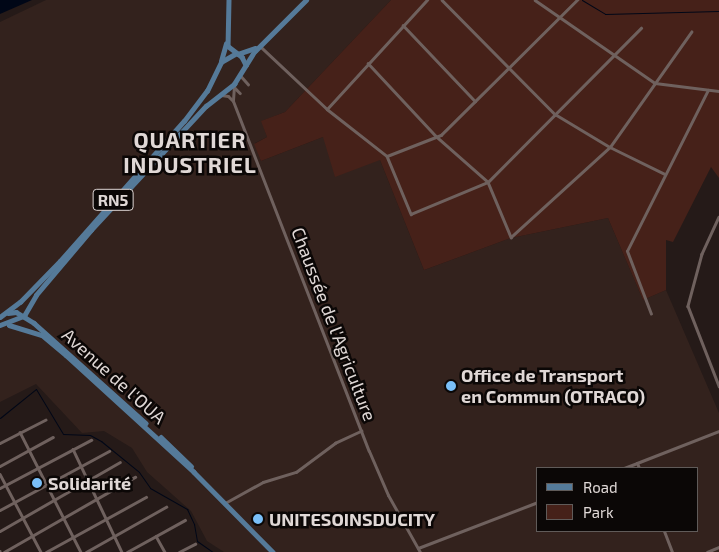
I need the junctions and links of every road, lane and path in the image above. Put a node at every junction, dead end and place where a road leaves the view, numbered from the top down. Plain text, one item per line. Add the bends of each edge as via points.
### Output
1 (229, 0) edge
2 (302, 0) edge
3 (306, 0) edge
4 (427, 0) edge
5 (442, 0) edge
6 (535, 0) edge
7 (577, 0) edge
8 (560, 17) junction
9 (403, 25) junction
10 (641, 28) dead end
11 (692, 32) dead end
12 (228, 40) junction
13 (258, 47) junction
14 (236, 54) junction
15 (616, 54) junction
16 (221, 62) junction
17 (368, 63) junction
18 (246, 67) junction
19 (508, 69) junction
20 (241, 76) junction
21 (212, 82) junction
22 (656, 83) junction
23 (248, 84) dead end
24 (234, 86) junction
25 (708, 90) junction
26 (719, 91) edge
27 (240, 93) dead end
28 (220, 95) junction
29 (233, 101) junction
30 (475, 101) junction
31 (327, 109) junction
32 (555, 114) junction
33 (438, 138) junction
34 (610, 147) junction
35 (387, 156) junction
36 (149, 160) junction
37 (153, 164) junction
38 (666, 174) junction
39 (488, 182) junction
40 (719, 217) edge
41 (62, 262) junction
42 (29, 306) junction
43 (651, 314) dead end
44 (4, 315) edge
45 (24, 316) junction
46 (34, 323) junction
47 (3, 325) edge
48 (719, 386) edge
49 (45, 420) dead end
50 (361, 431) junction
51 (719, 431) edge
52 (20, 432) junction
53 (53, 438) dead end
54 (90, 440) dead end
55 (0, 443) edge
56 (29, 449) junction
57 (73, 449) junction
58 (109, 451) dead end
59 (179, 454) junction
60 (120, 462) dead end
61 (637, 463) junction
62 (0, 466) edge
63 (38, 467) junction
64 (79, 467) junction
65 (627, 467) edge
66 (639, 467) edge
67 (0, 474) edge
68 (135, 477) dead end
69 (87, 482) junction
70 (47, 484) junction
71 (6, 485) junction
72 (0, 488) edge
73 (146, 497) dead end
74 (55, 500) junction
75 (96, 500) junction
76 (15, 502) junction
77 (536, 503) edge
78 (226, 504) junction
79 (166, 507) dead end
80 (0, 510) edge
81 (24, 518) junction
82 (64, 518) junction
83 (105, 519) junction
84 (185, 520) dead end
85 (0, 531) edge
86 (664, 532) edge
87 (33, 536) junction
88 (73, 536) junction
89 (114, 536) junction
90 (156, 536) junction
91 (195, 544) dead end
92 (719, 547) edge
93 (419, 550) edge
94 (2, 552) edge
95 (41, 552) edge
96 (46, 552) edge
97 (81, 552) edge
98 (86, 552) edge
99 (122, 552) edge
100 (127, 552) edge
101 (166, 552) edge
102 (179, 552) edge
103 (273, 552) edge
104 (672, 552) edge
105 (707, 552) edge

1 - 12 main road
2 - 13 main road
3 - 13 main road
4 - 9 street
5 - 19 street
6 - 8 street
7 - 8 street
8 - 15 street
8 - 19 street
9 - 17 street
9 - 30 street
10 - 15 street
11 - 22 street
12 - 14 main road via 229,48
12 - 16 main road
13 - 14 main road
13 - 18 main road, RN5
13 - 31 street
14 - 16 main road
14 - 18 main road
15 - 22 street
15 - 32 street
16 - 21 main road, RN5
17 - 31 street
17 - 33 street
18 - 20 main road, RN5
19 - 30 street
19 - 32 street
20 - 23 street
20 - 24 main road, RN5
21 - 28 main road via 212,90
21 - 36 main road, RN5
22 - 25 street
22 - 34 street
24 - 27 street
24 - 28 main road, RN5
24 - 29 street, Chaussée de l'Agriculture
25 - 26 street
25 - 38 street
28 - 29 street
28 - 37 main road, RN5
29 - 50 street, Chaussée de l'Agriculture
30 - 33 street
31 - 35 street
32 - 34 street
32 - 39 street
33 - 35 street
33 - 39 street
34 - 38 street
34 - 39 street via 512,237
35 - 39 street via 411,214
36 - 37 main road
36 - 41 main road, RN5
37 - 41 main road, RN5
38 - 43 street via 626,252
40 - 48 street via 702,254 688,306
41 - 42 main road, RN5
41 - 44 main road, RN5
42 - 45 main road, RN5
42 - 46 main road
44 - 45 main road, Avenue de l'OUA via 16,312
44 - 47 main road
45 - 46 main road, Avenue de l'OUA
45 - 47 main road
46 - 59 main road, Avenue de l'OUA
47 - 59 main road, Avenue de l'OUA via 28,329 47,339
49 - 52 street
50 - 78 street via 335,443 296,472 264,482
50 - 93 street, Chaussée de l'Agriculture via 388,495
51 - 61 street
52 - 55 street
52 - 56 street
53 - 56 street
54 - 57 street
56 - 62 street
56 - 63 street
57 - 63 street
57 - 64 street
58 - 64 street
59 - 78 main road, Avenue de l'OUA
60 - 69 street
61 - 65 street
61 - 66 street
63 - 70 street
63 - 71 street
64 - 69 street
64 - 70 street
67 - 71 street
68 - 75 street
69 - 74 street
69 - 75 street
70 - 74 street
70 - 76 street
71 - 72 street
71 - 76 street
73 - 83 street
74 - 81 street
74 - 82 street
75 - 82 street
75 - 83 street
76 - 80 street
76 - 81 street
77 - 93 street
78 - 103 main road, Avenue de l'OUA
79 - 89 street
81 - 85 street
81 - 87 street
82 - 87 street
82 - 88 street
83 - 88 street
83 - 89 street
84 - 90 street
86 - 104 street
87 - 94 street
87 - 95 street
88 - 96 street
88 - 97 street
89 - 98 street
89 - 99 street
90 - 100 street
90 - 101 street
91 - 102 street
92 - 105 street

